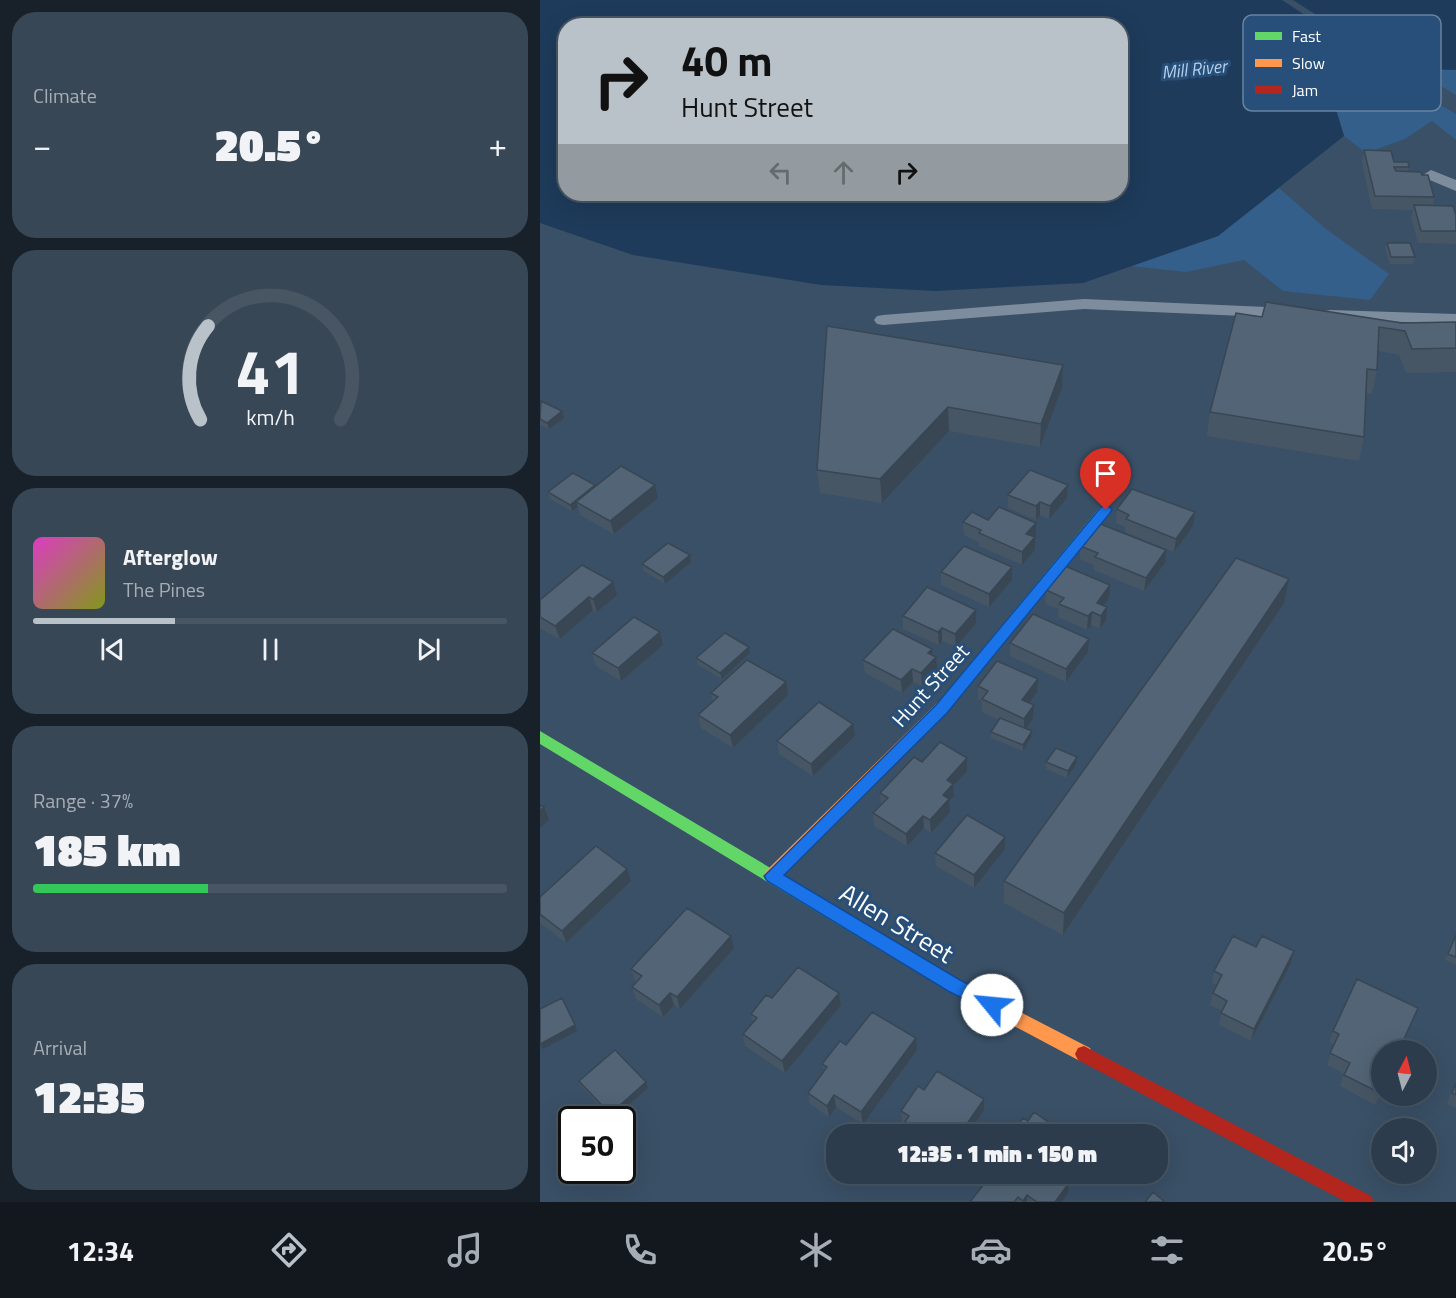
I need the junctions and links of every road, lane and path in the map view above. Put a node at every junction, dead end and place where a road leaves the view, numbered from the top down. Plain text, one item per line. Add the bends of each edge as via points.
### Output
1 (1431, 175) edge
2 (1456, 186) edge
3 (1456, 319) edge
4 (883, 320) dead end
5 (1106, 510) dead end
6 (540, 737) edge
7 (772, 876) junction
8 (1365, 1202) edge

1 - 2 lane
3 - 4 lane via 1084,304
5 - 7 main road, Hunt Street via 941,709
6 - 7 main road, Allen Street
7 - 8 main road, Allen Street via 954,986

